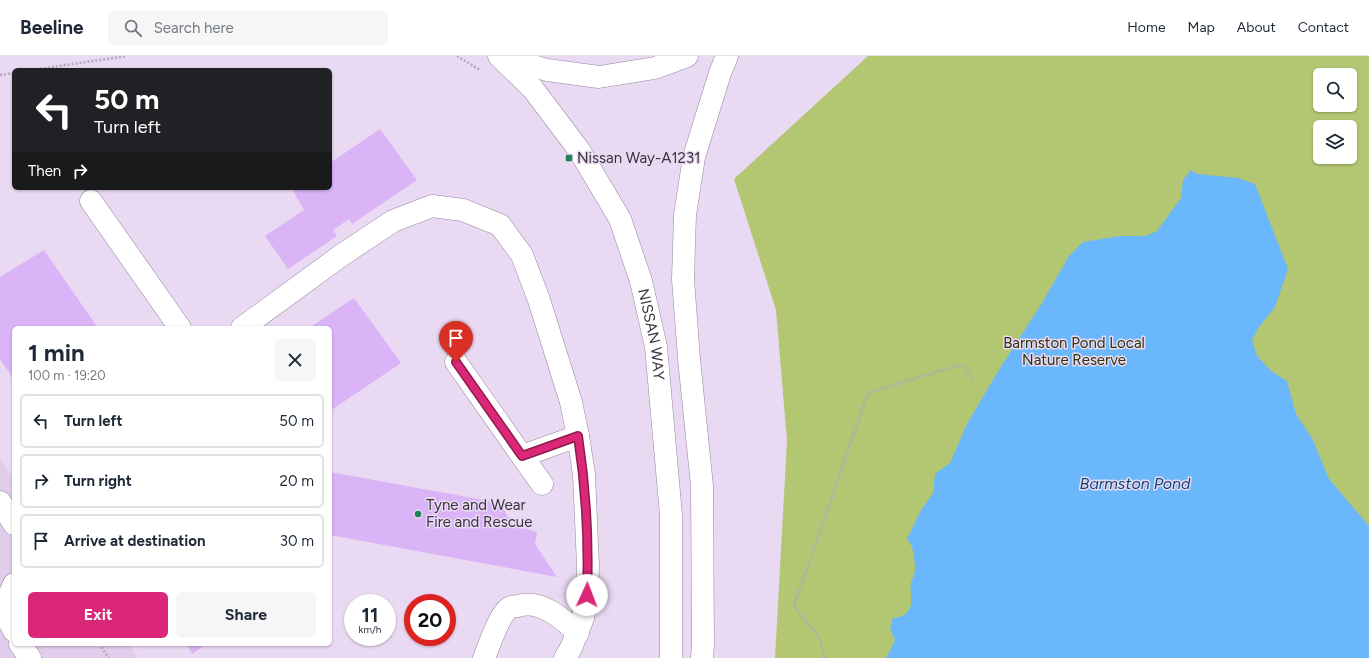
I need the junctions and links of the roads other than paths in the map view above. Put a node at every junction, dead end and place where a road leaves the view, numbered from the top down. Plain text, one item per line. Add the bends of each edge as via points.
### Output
1 (498, 56) edge
2 (687, 56) edge
3 (727, 56) edge
4 (91, 200) dead end
5 (179, 326) edge
6 (245, 326) edge
7 (456, 362) dead end
8 (578, 436) junction
9 (522, 456) junction
10 (542, 484) dead end
11 (12, 493) edge
12 (0, 501) edge
13 (12, 521) edge
14 (12, 588) edge
15 (1, 609) edge
16 (12, 628) edge
17 (578, 633) junction
18 (21, 646) edge
19 (30, 658) edge
20 (484, 658) edge
21 (565, 658) edge
22 (671, 658) edge
23 (702, 658) edge

1 - 2 street via 547,70 599,77 655,68
1 - 22 street, NISSAN WAY via 533,89 579,150 620,219 641,281 656,347 671,515
3 - 23 street via 694,157 685,223 683,278 702,486
4 - 5 street
6 - 8 street via 393,221 432,206 463,210 500,225 522,255 559,362
7 - 9 street
8 - 9 street
8 - 17 street via 584,474 588,566 587,595
9 - 10 street
11 - 12 street
12 - 13 street
14 - 15 street
15 - 16 street
17 - 20 street via 553,613 525,604 509,608 500,620
17 - 21 street
18 - 19 street

